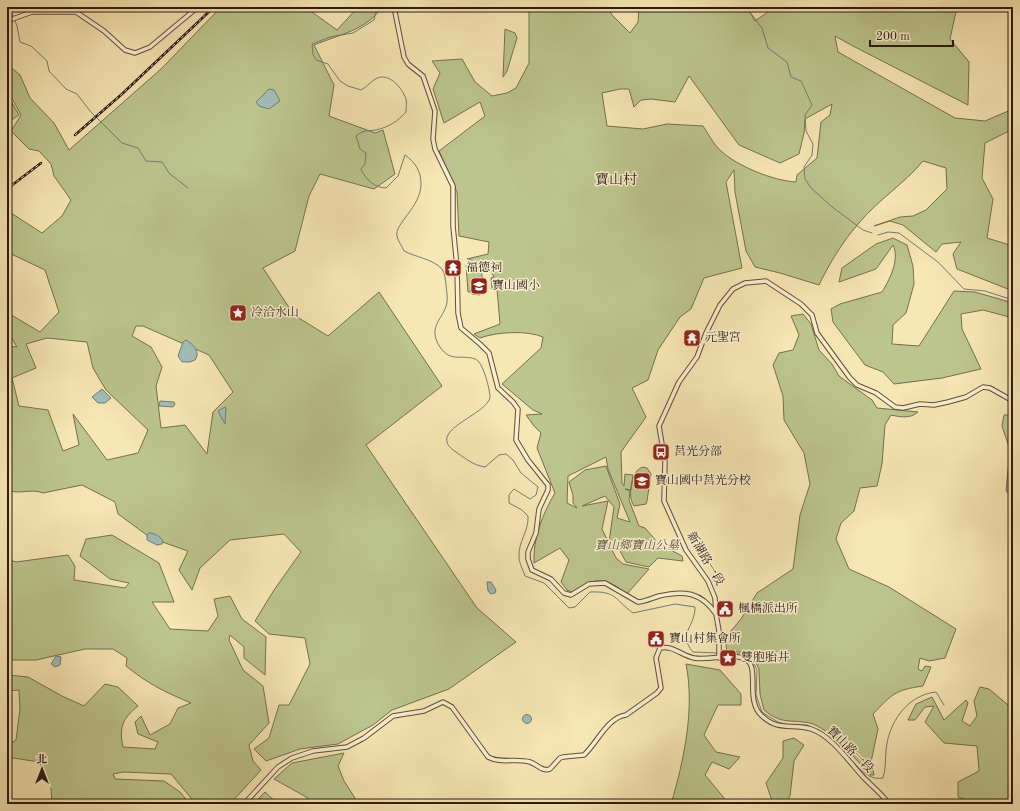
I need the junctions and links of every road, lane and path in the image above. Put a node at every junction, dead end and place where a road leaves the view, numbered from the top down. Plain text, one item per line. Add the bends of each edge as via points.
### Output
1 (198, 7) edge
2 (394, 7) edge
3 (9, 20) edge
4 (1013, 401) edge
5 (716, 614) junction
6 (719, 658) junction
7 (244, 804) edge
8 (889, 804) edge

1 - 3 street via 150,47 135,53 125,50 104,31 76,12 37,12
2 - 5 street via 404,57 408,64 423,76 435,111 435,149 453,186 453,226 461,328 489,354 498,388 518,409 516,440 548,485 539,509 536,533 528,552 529,565 532,570 551,579 564,593 571,595 589,584 605,583 638,602 667,595 695,595 705,600
4 - 5 street, 新湖路一段 via 990,388 983,387 966,397 948,402 895,407 850,378 817,333 812,315 801,304 766,281 745,283 733,288 720,305 697,357 679,382 660,426 665,462 664,501 686,550 712,590
5 - 6 street, 新湖路一段
6 - 7 street via 692,658 669,647 660,648 656,658 660,688 657,693 626,715 611,721 584,755 560,758 547,770 527,761 495,761 488,758 452,707 443,702 424,711 394,716 347,747 313,751 292,758 278,767
6 - 8 street, 寶山路一段 via 733,656 749,661 753,671 753,701 761,715 778,726 810,728 820,733 843,753

